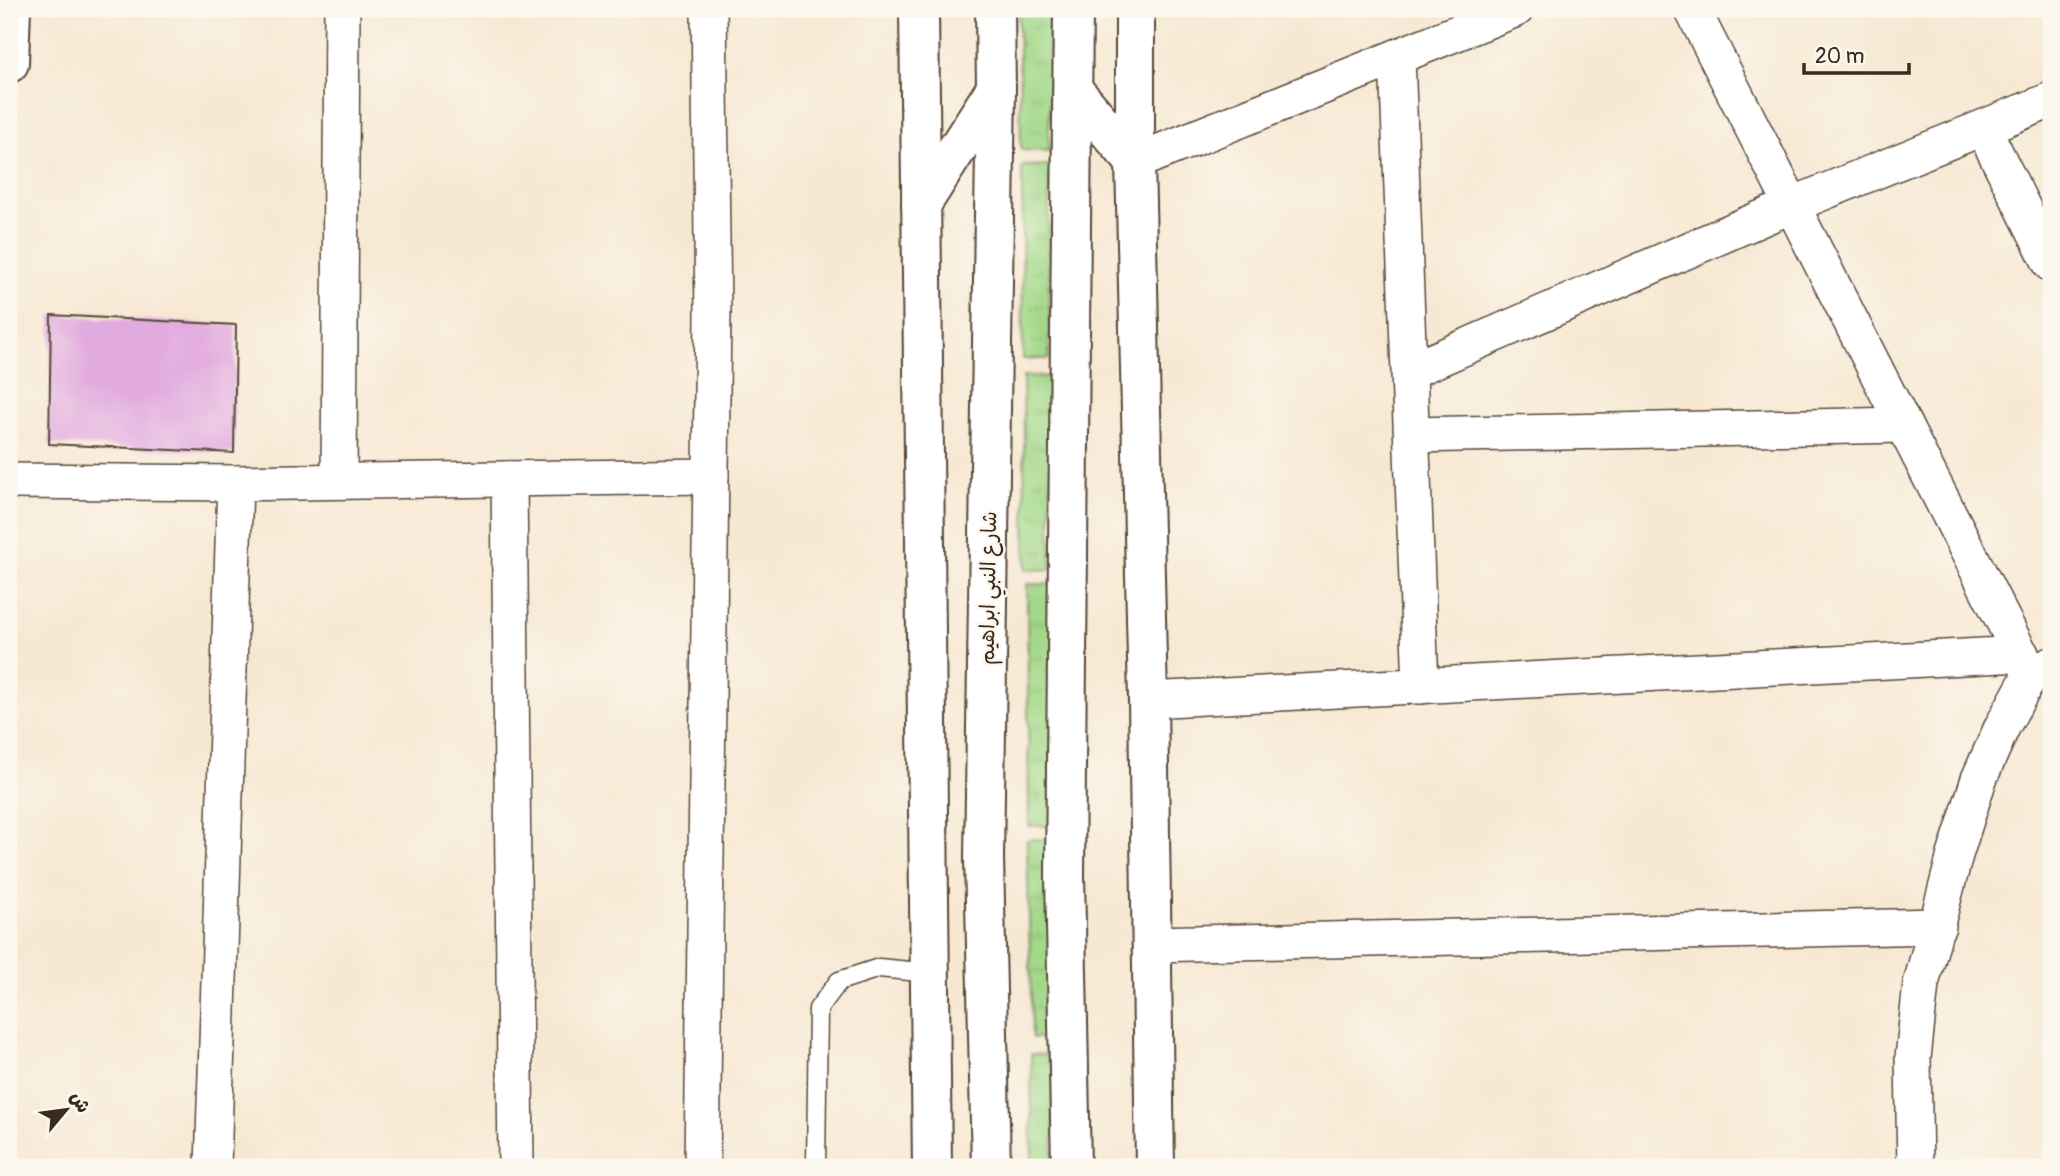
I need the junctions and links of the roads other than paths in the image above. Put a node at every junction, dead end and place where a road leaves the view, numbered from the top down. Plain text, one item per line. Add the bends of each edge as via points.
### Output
1 (11, 9) edge
2 (342, 9) edge
3 (709, 9) edge
4 (919, 9) edge
5 (995, 9) edge
6 (1073, 9) edge
7 (1135, 9) edge
8 (1516, 9) edge
9 (1692, 9) edge
10 (1397, 57) junction
11 (9, 63) edge
12 (996, 88) junction
13 (1074, 91) junction
14 (2051, 100) edge
15 (1983, 128) junction
16 (1135, 162) junction
17 (921, 205) junction
18 (1792, 205) junction
19 (2047, 245) edge
20 (1410, 371) junction
21 (1904, 425) junction
22 (1412, 435) junction
23 (711, 476) junction
24 (509, 479) junction
25 (9, 481) edge
26 (339, 481) junction
27 (235, 483) junction
28 (2035, 664) edge
29 (1421, 686) junction
30 (1148, 700) junction
31 (984, 858) junction
32 (1065, 876) junction
33 (1938, 926) junction
34 (1151, 944) junction
35 (930, 973) junction
36 (213, 1167) edge
37 (516, 1167) edge
38 (702, 1167) edge
39 (816, 1167) edge
40 (932, 1167) edge
41 (975, 1167) edge
42 (991, 1167) edge
43 (1071, 1167) edge
44 (1095, 1167) edge
45 (1155, 1167) edge
46 (1915, 1167) edge

1 - 11 main road
2 - 26 street
3 - 23 street
4 - 17 main road
5 - 12 main road, شارع النبي ابراهيم
6 - 13 main road
7 - 16 main road
8 - 10 street
9 - 18 street
10 - 16 street
10 - 20 street
12 - 17 main road
12 - 31 main road, شارع النبي ابراهيم
13 - 16 main road
13 - 32 main road
14 - 15 street
15 - 18 street
15 - 19 street
16 - 30 main road
17 - 35 main road
18 - 20 street
18 - 21 street
20 - 22 street
21 - 22 street
21 - 28 street
22 - 29 street
23 - 24 street
23 - 38 street
24 - 26 street
24 - 37 street
25 - 27 street
26 - 27 street
27 - 36 street
28 - 29 street
28 - 33 street via 1979,779
29 - 30 street
30 - 34 main road
31 - 41 main road
31 - 42 main road, شارع النبي ابراهيم
32 - 43 main road
32 - 44 main road
33 - 34 street
33 - 46 street via 1921,984 1913,1058
34 - 45 main road
35 - 39 lane via 869,971 839,981 818,1009
35 - 40 main road

